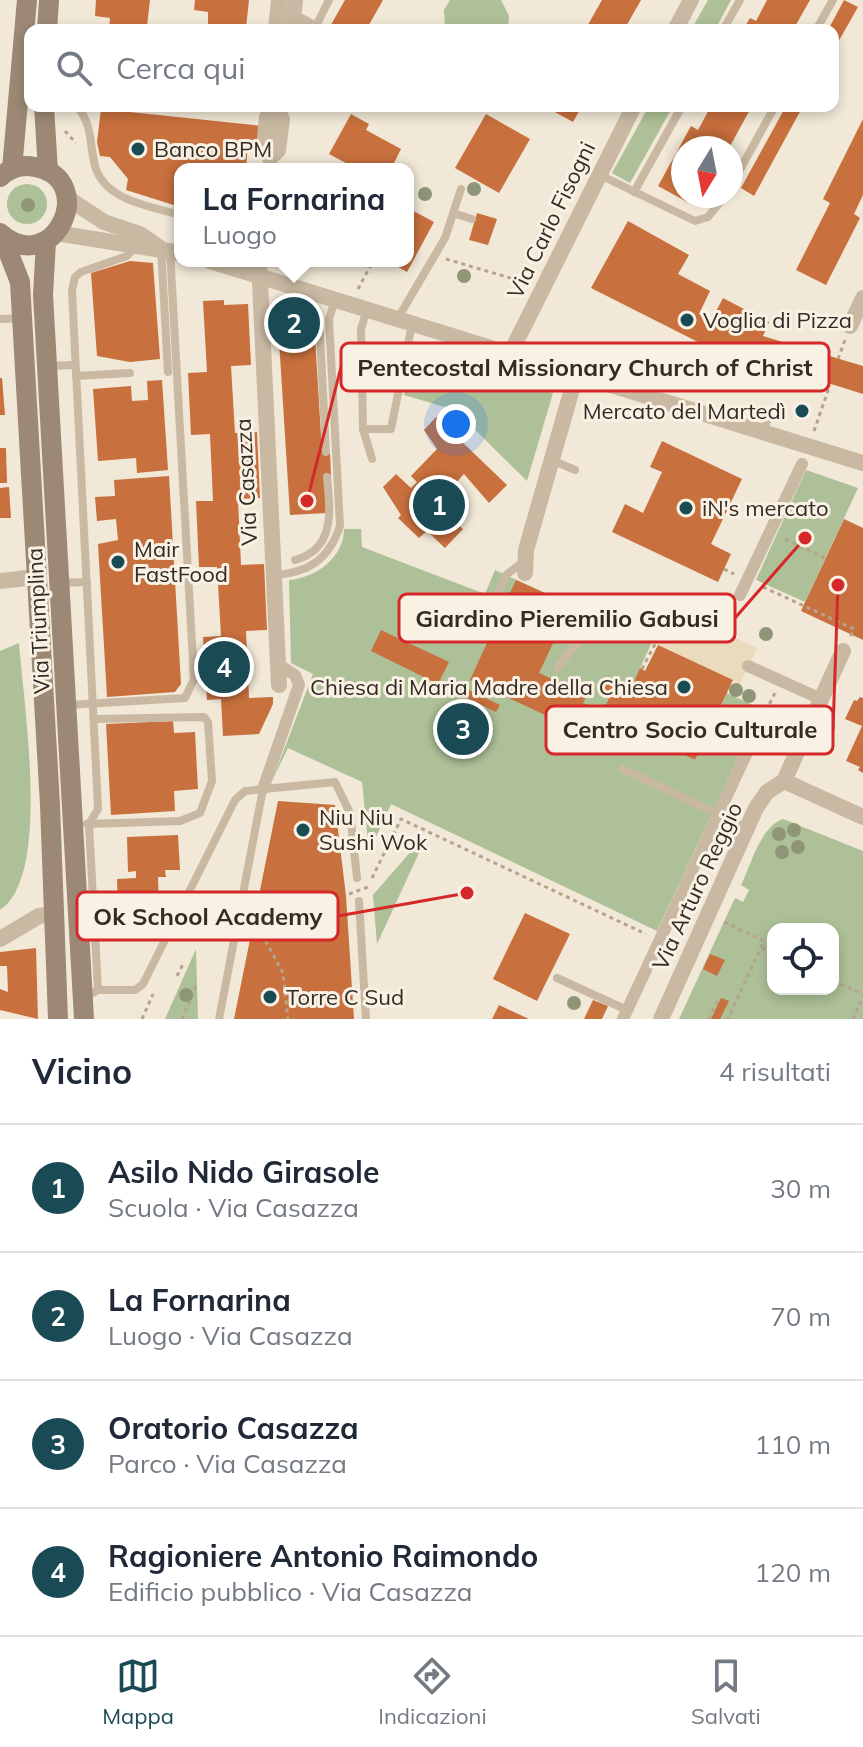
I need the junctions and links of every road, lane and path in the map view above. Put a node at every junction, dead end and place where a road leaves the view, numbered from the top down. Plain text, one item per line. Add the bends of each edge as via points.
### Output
1 (27, 0) edge
2 (49, 0) edge
3 (279, 0) edge
4 (295, 0) edge
5 (329, 0) edge
6 (691, 0) edge
7 (740, 0) edge
8 (833, 0) edge
9 (47, 24) edge
10 (277, 24) edge
11 (294, 24) edge
12 (317, 24) edge
13 (678, 24) edge
14 (726, 24) edge
15 (819, 24) edge
16 (46, 112) edge
17 (81, 112) edge
18 (278, 112) edge
19 (631, 112) edge
20 (679, 112) edge
21 (772, 112) edge
22 (269, 163) edge
23 (743, 164) edge
24 (48, 171) junction
25 (597, 173) junction
26 (4, 174) edge
27 (461, 189) dead end
28 (634, 192) junction
29 (66, 197) junction
30 (715, 208) edge
31 (174, 213) edge
32 (453, 213) junction
33 (472, 219) dead end
34 (1, 235) edge
35 (51, 237) junction
36 (137, 246) junction
37 (170, 250) edge
38 (435, 256) junction
39 (370, 267) edge
40 (258, 268) edge
41 (542, 288) junction
42 (358, 289) dead end
43 (863, 298) edge
44 (335, 300) junction
45 (367, 310) junction
46 (319, 316) dead end
47 (22, 318) junction
48 (0, 319) edge
49 (405, 321) junction
50 (850, 326) dead end
51 (510, 354) junction
52 (598, 364) dead end
53 (75, 365) junction
54 (47, 366) junction
55 (168, 372) dead end
56 (130, 373) dead end
57 (576, 375) junction
58 (76, 376) junction
59 (830, 385) dead end
60 (363, 429) junction
61 (813, 435) dead end
62 (326, 452) dead end
63 (372, 459) dead end
64 (552, 460) junction
65 (863, 463) edge
66 (802, 464) dead end
67 (575, 470) dead end
68 (327, 477) dead end
69 (769, 532) junction
70 (825, 558) dead end
71 (295, 560) dead end
72 (524, 567) joint
73 (724, 569) dead end
74 (274, 575) junction
75 (36, 577) junction
76 (747, 580) junction
77 (0, 581) edge
78 (87, 582) junction
79 (60, 583) junction
80 (740, 595) joint
81 (604, 609) dead end
82 (626, 620) dead end
83 (482, 625) dead end
84 (642, 630) dead end
85 (723, 632) dead end
86 (851, 634) dead end
87 (655, 644) dead end
88 (843, 651) dead end
89 (279, 665) junction
90 (748, 666) dead end
91 (558, 667) dead end
92 (642, 669) dead end
93 (279, 685) dead end
94 (821, 699) junction
95 (93, 704) junction
96 (67, 705) junction
97 (94, 719) junction
98 (750, 746) dead end
99 (623, 769) dead end
100 (784, 781) junction
101 (263, 789) junction
102 (718, 814) junction
103 (863, 817) edge
104 (82, 824) junction
105 (747, 828) junction
106 (357, 878) dead end
107 (349, 894) dead end
108 (359, 901) dead end
109 (281, 909) dead end
110 (255, 911) junction
111 (237, 912) junction
112 (55, 914) junction
113 (720, 920) dead end
114 (0, 939) edge
115 (660, 941) junction
116 (761, 948) junction
117 (767, 950) edge
118 (183, 964) dead end
119 (177, 976) dead end
120 (557, 978) dead end
121 (197, 983) dead end
122 (839, 984) edge
123 (863, 996) edge
124 (719, 997) dead end
125 (88, 1003) edge
126 (625, 1015) edge
127 (58, 1019) edge
128 (182, 1019) edge
129 (219, 1019) edge
130 (288, 1019) edge
131 (366, 1019) edge
132 (661, 1019) edge
133 (709, 1019) edge
134 (728, 1019) edge
135 (853, 1019) edge

1 - 26 main road
2 - 9 main road
3 - 10 street
4 - 11 street
5 - 12 lane
6 - 13 street
7 - 14 lane
8 - 15 lane
16 - 24 main road
17 - 31 lane via 90,125 95,166 111,190
18 - 22 street via 278,150
19 - 25 street, Via Carlo Fisogni
20 - 28 lane
21 - 23 lane
24 - 26 main road via 30,166
24 - 29 main road
25 - 28 lane
25 - 41 street, Via Carlo Fisogni
27 - 32 lane
28 - 30 lane via 695,221
29 - 35 main road, Via Triumplina via 66,216
29 - 37 street via 104,222
32 - 33 lane
32 - 38 lane
34 - 35 main road, Via Triumplina via 23,245
34 - 47 main road, Via Triumplina via 20,282
35 - 36 street
35 - 54 main road, Via Triumplina via 43,295
36 - 37 street
36 - 53 lane, Via Triumplina via 127,256 75,277
37 - 55 lane
37 - 95 lane via 192,691 185,698
38 - 41 path
38 - 49 lane
39 - 42 path
40 - 44 street
40 - 74 street, Via Casazza
41 - 51 street, Via Carlo Fisogni
43 - 50 street
44 - 45 street
44 - 74 lane via 329,319 340,526 334,545 320,561 297,574
45 - 49 street
45 - 60 lane via 361,329
46 - 62 lane
47 - 48 lane
47 - 75 main road, Via Triumplina
49 - 51 street
49 - 60 lane via 391,429
51 - 57 street
52 - 57 lane
53 - 54 lane
53 - 58 lane, Via Triumplina
54 - 79 main road, Via Triumplina
56 - 58 lane
57 - 64 street
57 - 65 street via 766,425
58 - 78 lane, Via Triumplina
59 - 61 path
60 - 63 lane
64 - 67 lane
64 - 72 street
66 - 69 street
68 - 71 lane via 326,536
69 - 70 path
69 - 76 street
72 - 83 lane via 506,575
73 - 76 path
74 - 89 street, Via Casazza
75 - 77 street
75 - 112 main road, Via Triumplina
76 - 80 street
76 - 86 path via 854,629
78 - 79 lane
78 - 95 lane, Via Triumplina
79 - 96 main road, Via Triumplina
80 - 85 path
81 - 91 lane
82 - 84 path
87 - 92 path
88 - 94 street, Via Arturo Reggio
89 - 93 street, Via Casazza
89 - 101 street via 295,675 299,685
90 - 94 street
94 - 100 street, Via Arturo Reggio
95 - 96 lane
95 - 97 lane, Via Triumplina
96 - 104 main road, Via Triumplina
97 - 104 lane, Via Triumplina via 98,809
97 - 104 lane via 204,717 212,781 200,813 180,821
98 - 102 street
99 - 102 lane
100 - 103 street
100 - 105 street, Via Arturo Reggio via 767,792
101 - 106 lane via 335,782 350,813
101 - 111 lane
101 - 125 lane via 245,791 235,800 143,984
102 - 105 lane
102 - 115 street
104 - 125 main road, Via Triumplina
105 - 132 street, Via Arturo Reggio
107 - 115 path, bridge via 368,887 401,819
108 - 131 lane
109 - 110 path
110 - 111 path
110 - 130 path via 253,924 283,973
111 - 129 lane
112 - 114 street via 39,916
112 - 127 main road, Via Triumplina
113 - 116 path via 764,941
115 - 126 street
116 - 117 path
116 - 134 path
118 - 119 path
120 - 126 lane
121 - 128 path
122 - 123 path
123 - 135 path
124 - 133 path

